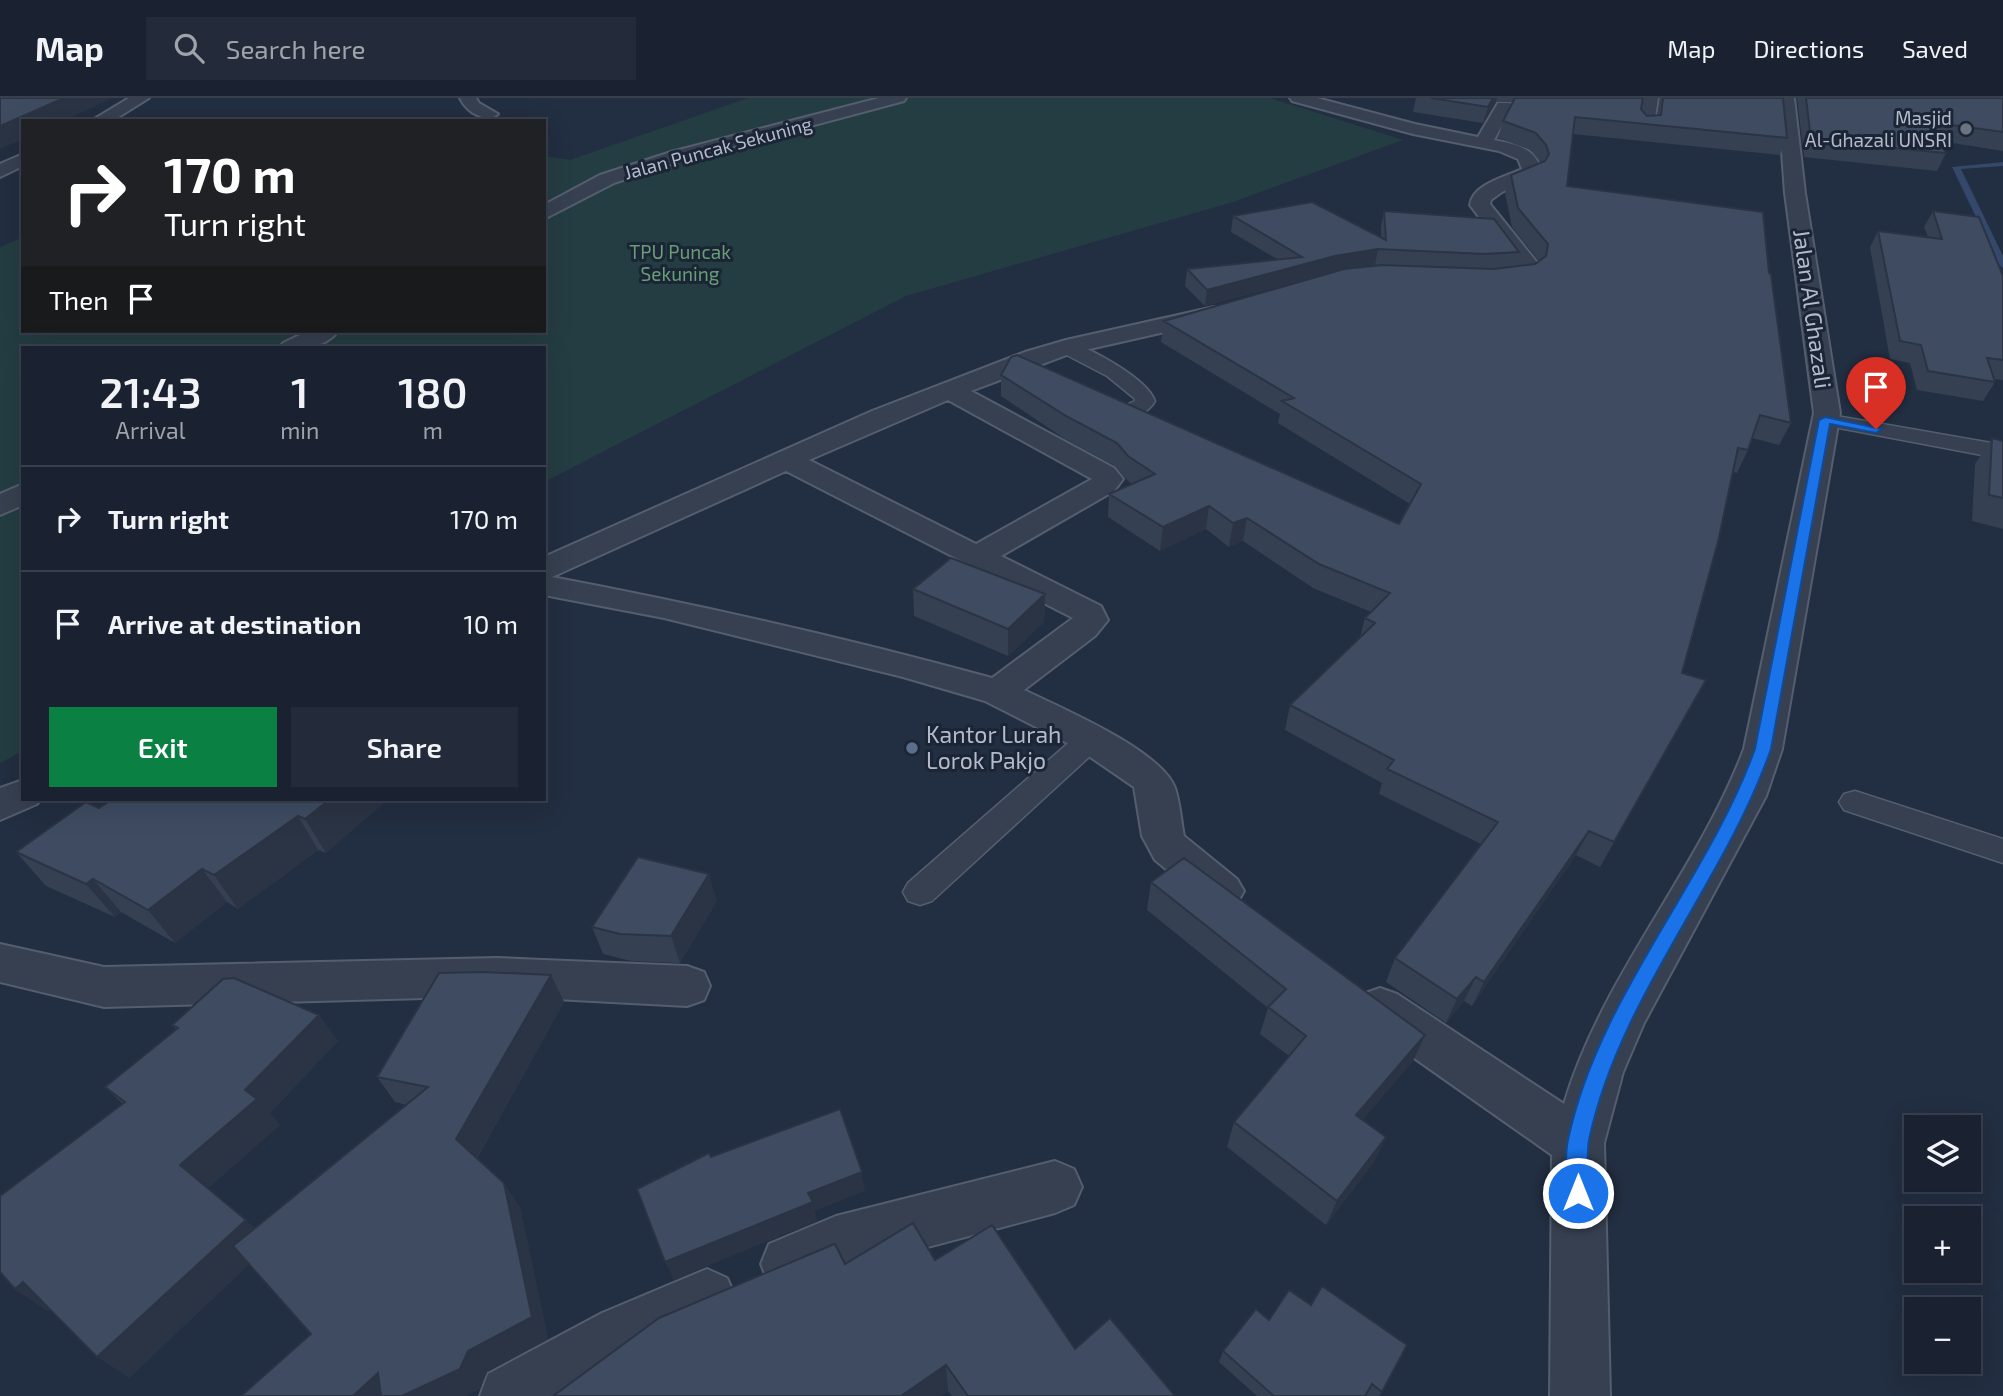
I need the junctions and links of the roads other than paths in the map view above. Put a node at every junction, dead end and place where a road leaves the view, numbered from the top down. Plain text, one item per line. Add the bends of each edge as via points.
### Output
1 (141, 98) edge
2 (468, 98) edge
3 (898, 98) edge
4 (1298, 98) edge
5 (1650, 98) edge
6 (1786, 98) edge
7 (1504, 106) dead end
8 (490, 114) dead end
9 (103, 119) edge
10 (1647, 126) edge
11 (1483, 143) junction
12 (21, 160) edge
13 (0, 171) edge
14 (546, 212) edge
15 (1465, 279) edge
16 (1231, 309) edge
17 (322, 333) edge
18 (296, 346) edge
19 (1066, 347) junction
20 (951, 391) junction
21 (1124, 413) edge
22 (1825, 420) junction
23 (2003, 452) edge
24 (786, 460) junction
25 (21, 494) edge
26 (0, 506) edge
27 (977, 556) junction
28 (546, 568) edge
29 (546, 584) edge
30 (999, 692) junction
31 (1091, 738) junction
32 (21, 795) edge
33 (1855, 802) dead end
34 (0, 805) edge
35 (2003, 851) edge
36 (920, 892) dead end
37 (1256, 916) edge
38 (0, 963) edge
39 (1343, 980) edge
40 (687, 986) dead end
41 (1578, 1143) junction
42 (1055, 1187) dead end
43 (510, 1396) edge
44 (1580, 1396) edge

1 - 9 street
2 - 8 street via 472,106
3 - 14 street, Jalan Puncak Sekuning via 642,167 607,179
4 - 11 street via 1375,110
5 - 10 street
6 - 22 street, Jalan Al Ghazali
7 - 11 street
11 - 15 street via 1514,150 1530,161 1532,172 1495,188 1481,198 1480,205 1529,271 1521,278
12 - 13 street
16 - 19 street
17 - 18 street
19 - 20 street
19 - 21 lane via 1114,372 1143,395 1143,405
20 - 24 street
20 - 27 street via 1108,479
22 - 23 lane
22 - 41 street, Jalan Al Ghazali via 1763,749 1746,796 1598,1072
24 - 27 street
24 - 28 street
25 - 26 street
27 - 30 street via 1091,616 1083,628
29 - 30 street via 678,612
30 - 31 street
31 - 36 lane
31 - 37 street via 1148,777 1155,788 1164,836 1180,860
32 - 34 street
33 - 35 lane
38 - 40 street via 104,987 497,977
39 - 41 street
41 - 44 street, Jalan Al Ghazali
42 - 43 street via 836,1244 622,1334

